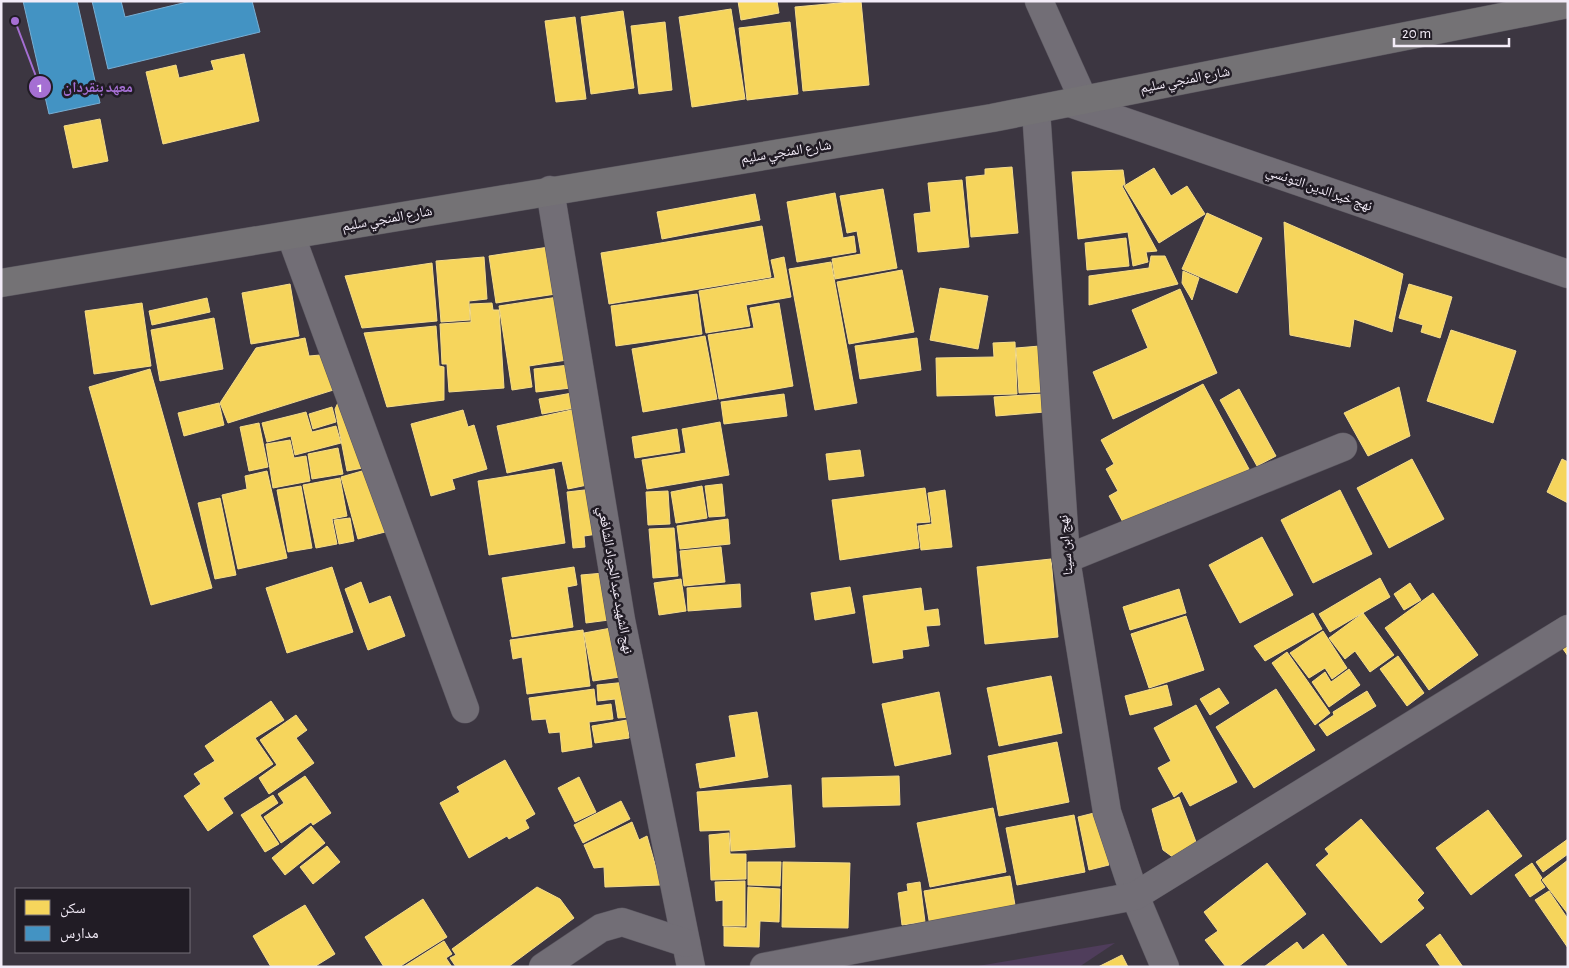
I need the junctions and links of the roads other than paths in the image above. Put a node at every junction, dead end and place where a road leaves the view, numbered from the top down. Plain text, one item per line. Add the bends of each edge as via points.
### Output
1 (1039, 1) edge
2 (1568, 4) edge
3 (1077, 102) junction
4 (1036, 110) junction
5 (550, 190) junction
6 (291, 236) junction
7 (1568, 274) edge
8 (1, 283) edge
9 (1343, 447) dead end
10 (1066, 559) junction
11 (1568, 629) edge
12 (465, 709) dead end
13 (1135, 896) junction
14 (689, 955) edge
15 (543, 967) edge
16 (764, 967) edge
17 (1165, 967) edge

1 - 3 street
2 - 3 street, شارع المنجي سليم
3 - 4 street, شارع المنجي سليم
3 - 7 street, نهج خير الدين التونسي
4 - 5 street, شارع المنجي سليم
4 - 10 street, نهج ابن سينا
5 - 6 street, شارع المنجي سليم
5 - 14 street, نهج الشهيد عبد الجواد الشافعي via 621,620
6 - 8 street, شارع المنجي سليم
6 - 12 street
9 - 10 street
10 - 13 street, نهج ابن سينا via 1107,812
11 - 13 street
13 - 16 street
13 - 17 street, نهج ابن سينا
14 - 15 street via 622,922 601,928

